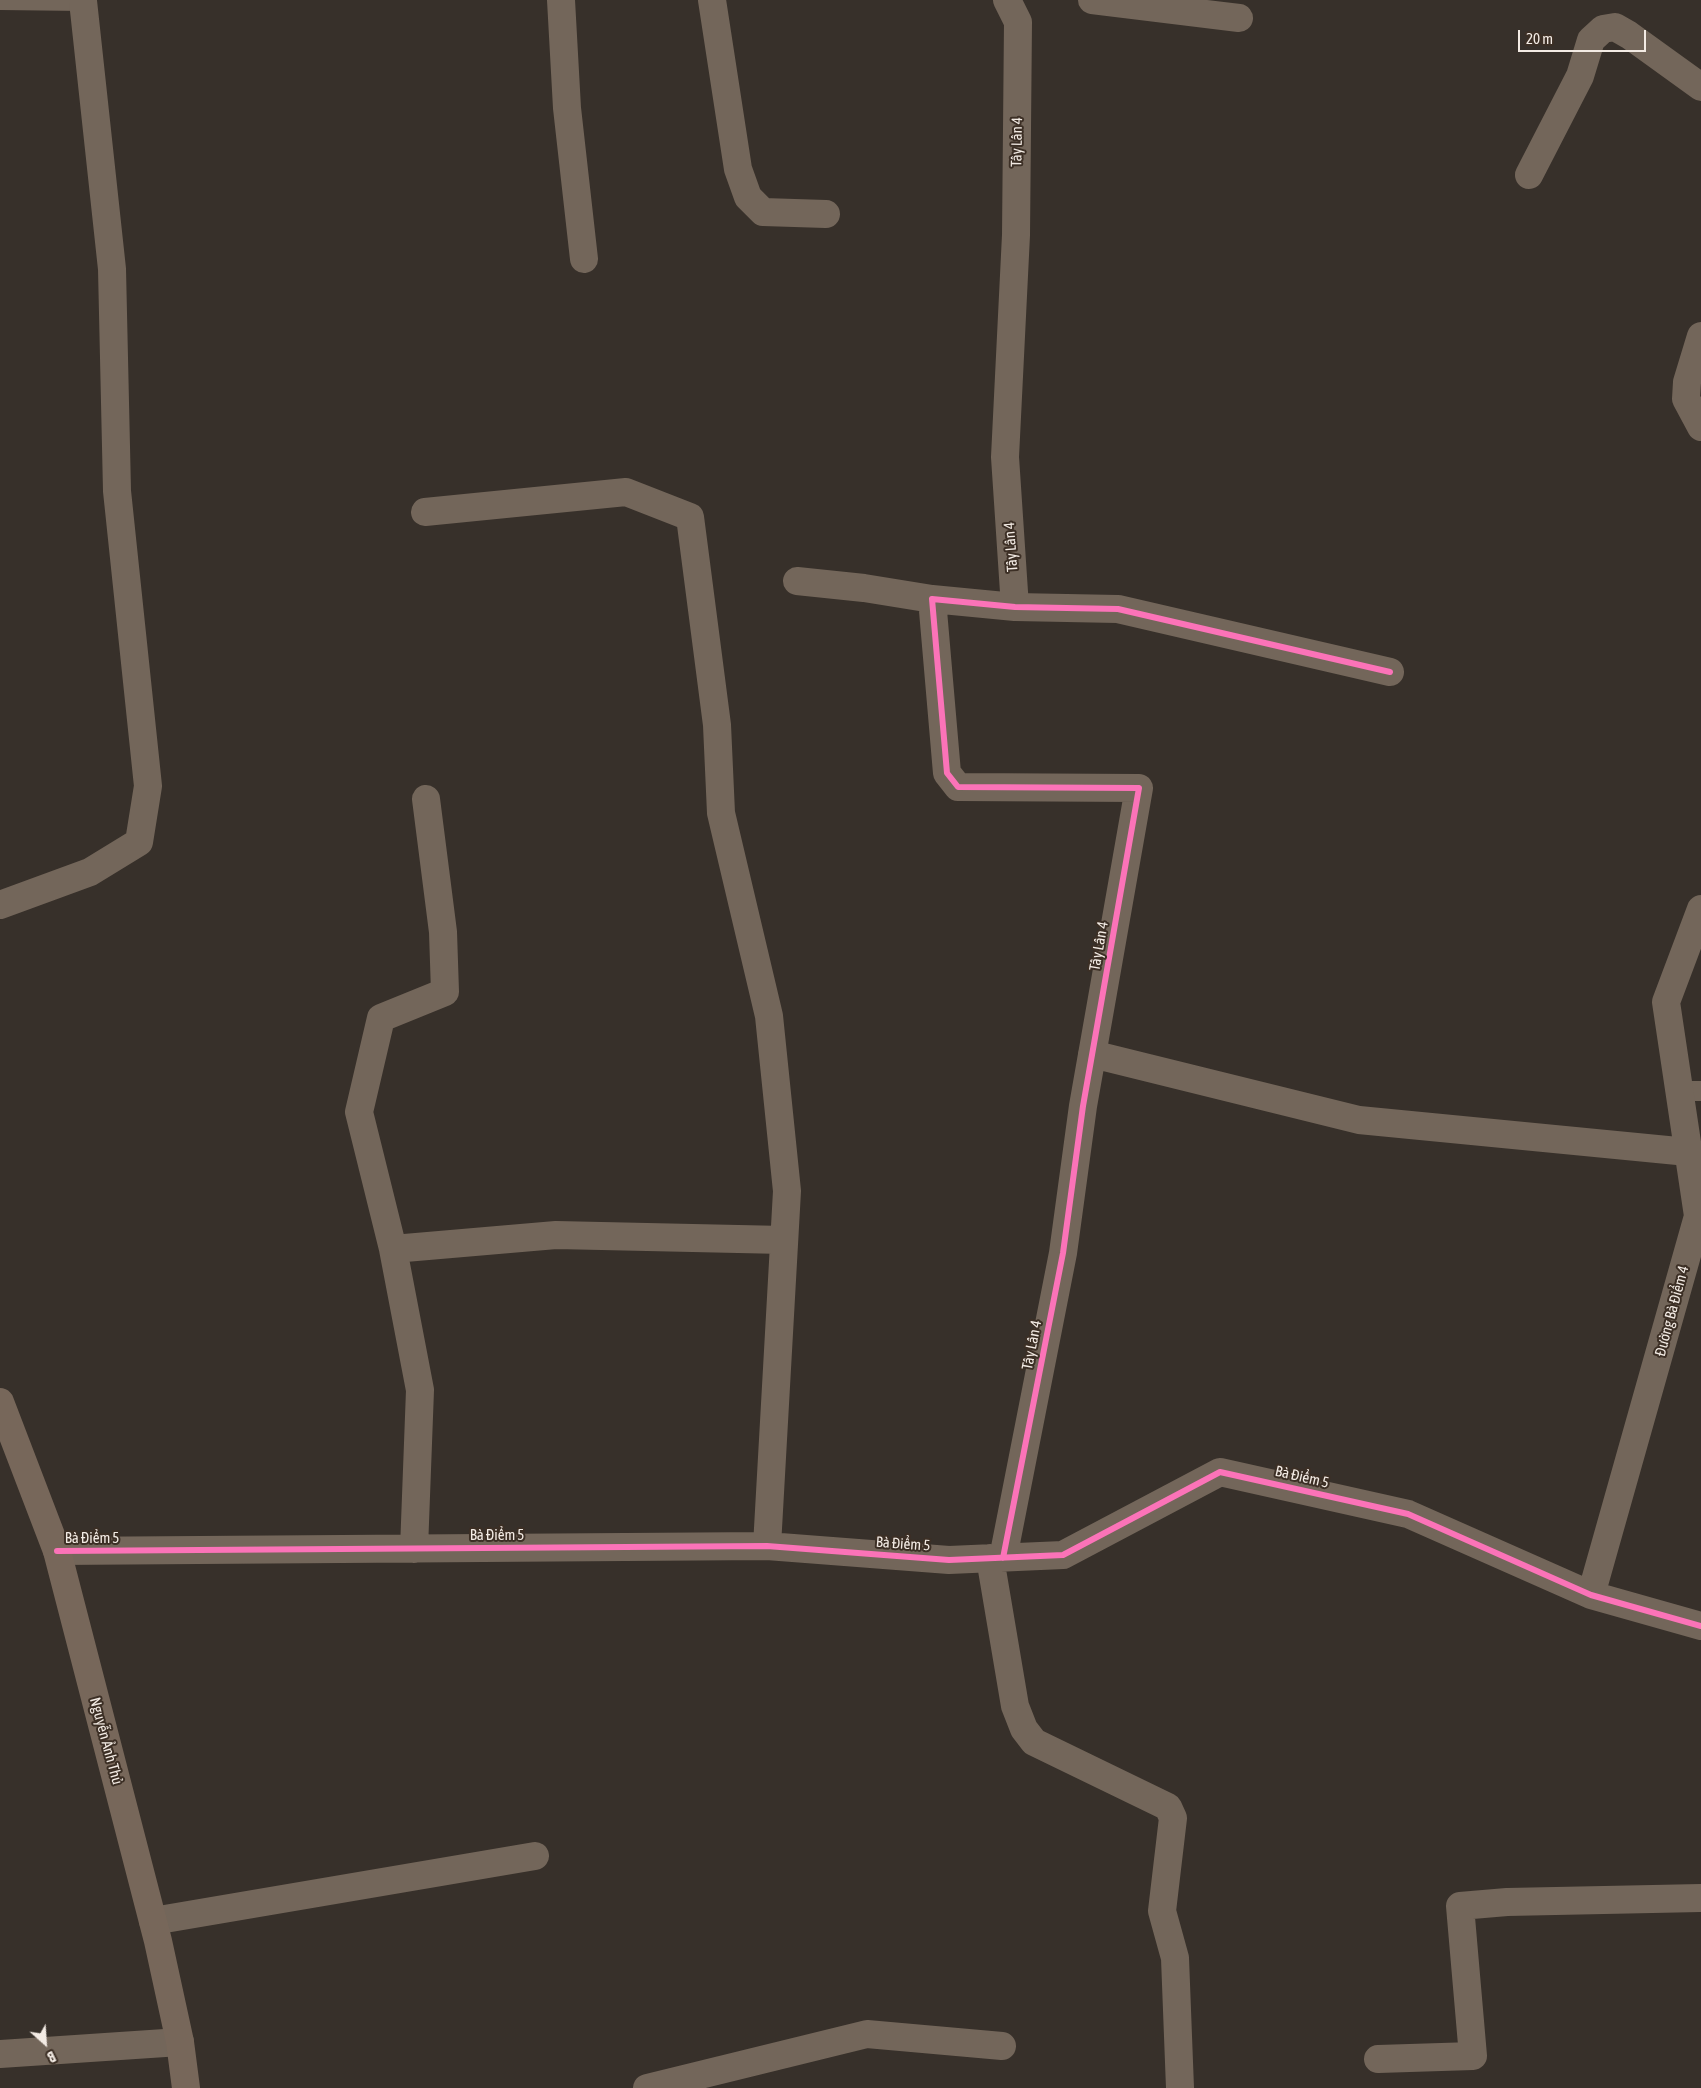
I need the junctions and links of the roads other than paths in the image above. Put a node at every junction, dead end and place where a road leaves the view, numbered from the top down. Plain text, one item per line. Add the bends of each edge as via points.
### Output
1 (0, 0) edge
2 (561, 0) edge
3 (712, 0) edge
4 (1007, 0) edge
5 (1092, 0) edge
6 (83, 1) edge
7 (1239, 18) dead end
8 (1701, 87) edge
9 (1529, 175) dead end
10 (826, 214) dead end
11 (584, 259) dead end
12 (1701, 336) edge
13 (1701, 427) edge
14 (425, 512) dead end
15 (797, 581) dead end
16 (932, 599) junction
17 (1015, 607) junction
18 (1390, 672) dead end
19 (426, 799) dead end
20 (0, 905) edge
21 (1701, 909) edge
22 (1092, 1054) junction
23 (1690, 1091) edge
24 (1688, 1152) junction
25 (784, 1240) junction
26 (393, 1249) junction
27 (0, 1402) edge
28 (767, 1546) junction
29 (414, 1549) junction
30 (57, 1551) junction
31 (996, 1558) junction
32 (1591, 1595) junction
33 (1701, 1626) edge
34 (534, 1856) dead end
35 (1701, 1898) edge
36 (153, 1921) junction
37 (180, 2042) junction
38 (1002, 2046) dead end
39 (0, 2054) edge
40 (1378, 2059) dead end
41 (186, 2088) edge
42 (648, 2088) edge
43 (1180, 2088) edge

1 - 6 lane
2 - 11 street via 567,108
3 - 10 street via 738,169 748,197 762,212
4 - 17 street, Tây Lân 4 via 1018,22 1016,235 1005,457
5 - 7 street
6 - 20 street via 112,269 117,491 148,786 140,842 90,872
8 - 9 street via 1629,35 1615,27 1602,29 1591,40 1580,76
12 - 13 street via 1686,399
14 - 25 street via 626,492 690,518 717,725 721,813 770,1016 787,1191
15 - 16 street
16 - 17 street
16 - 22 street, Tây Lân 4 via 946,773 958,787 1139,788
17 - 18 street via 1118,609
19 - 26 street via 443,932 445,992 381,1018 359,1112
21 - 23 street, Đường Bà Điểm 4 via 1666,1002
22 - 24 street via 1359,1120
22 - 31 street, Tây Lân 4 via 1064,1253
23 - 24 street, Đường Bà Điểm 4
24 - 32 street, Đường Bà Điểm 4 via 1698,1216
25 - 26 street via 556,1235
25 - 28 street
26 - 29 street via 420,1390
27 - 30 main road, Nguyễn Ảnh Thủ
28 - 29 street, Bà Điểm 5
28 - 31 street, Bà Điểm 5 via 949,1560
29 - 30 street, Bà Điểm 5
30 - 36 main road, Nguyễn Ảnh Thủ
31 - 32 street, Bà Điểm 5 via 1063,1555 1220,1472 1408,1514
31 - 43 street via 1015,1706 1024,1729 1034,1742 1168,1807 1173,1818 1162,1911 1175,1958
32 - 33 street, Bà Điểm 5
34 - 36 street
35 - 40 street via 1460,1906 1473,2056
36 - 37 main road, Nguyễn Ảnh Thủ
37 - 39 street
37 - 41 main road, Nguyễn Ảnh Thủ
38 - 42 street via 867,2034

